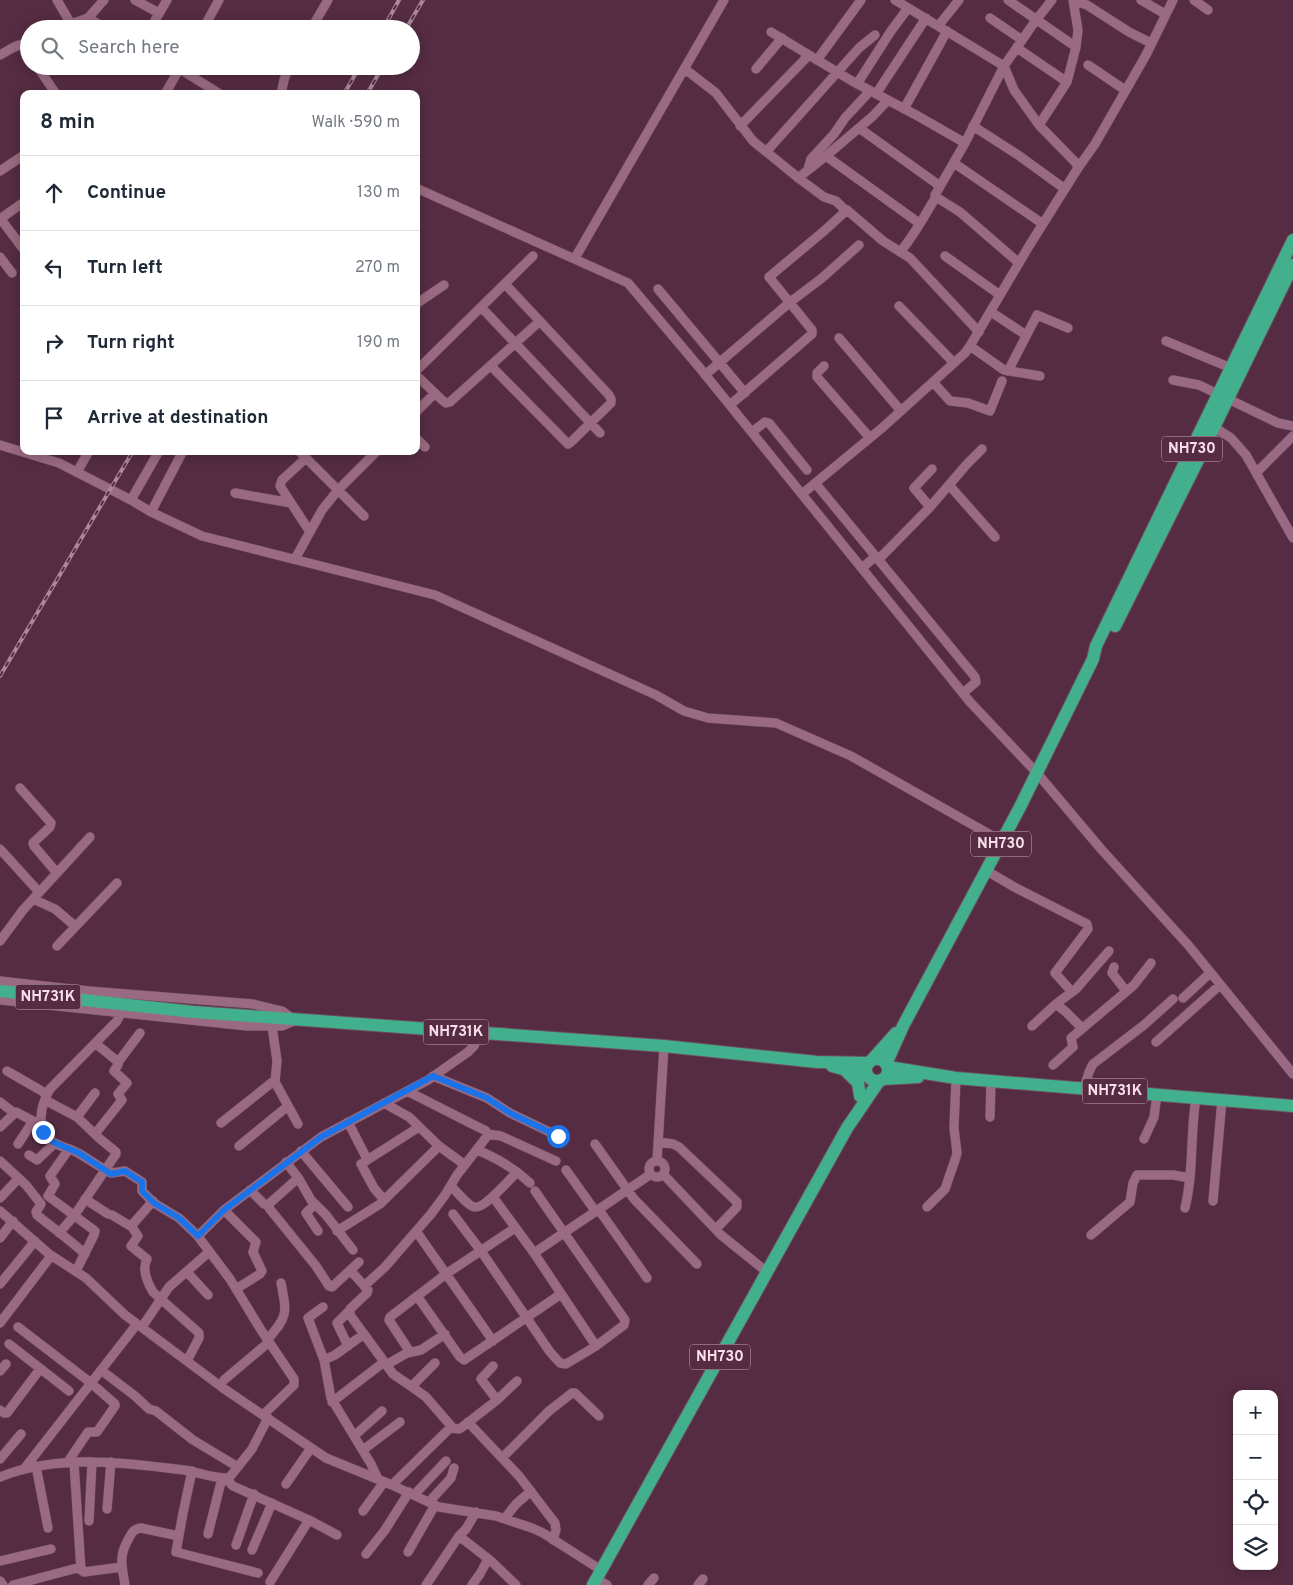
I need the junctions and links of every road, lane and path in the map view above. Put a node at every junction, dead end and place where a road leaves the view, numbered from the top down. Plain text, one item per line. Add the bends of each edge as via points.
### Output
1 (57, 0) edge
2 (104, 0) edge
3 (135, 0) edge
4 (167, 0) edge
5 (219, 0) edge
6 (328, 0) edge
7 (724, 0) edge
8 (861, 0) edge
9 (959, 0) edge
10 (1008, 0) edge
11 (1052, 0) edge
12 (1074, 0) edge
13 (1141, 0) edge
14 (1173, 0) edge
15 (1194, 0) edge
16 (902, 3) edge
17 (1208, 10) dead end
18 (159, 13) junction
19 (1165, 14) junction
20 (88, 18) junction
21 (926, 18) junction
22 (990, 18) dead end
23 (65, 20) edge
24 (83, 20) edge
25 (91, 20) edge
26 (155, 20) edge
27 (208, 20) edge
28 (316, 20) edge
29 (1036, 20) junction
30 (939, 26) junction
31 (947, 31) junction
32 (771, 32) dead end
33 (875, 35) dead end
34 (782, 38) junction
35 (1019, 44) junction
36 (1151, 44) junction
37 (20, 45) edge
38 (1076, 47) junction
39 (0, 55) edge
40 (813, 58) junction
41 (1088, 65) dead end
42 (1004, 66) junction
43 (685, 69) junction
44 (756, 69) dead end
45 (837, 72) junction
46 (43, 75) edge
47 (175, 75) edge
48 (191, 75) edge
49 (286, 75) edge
50 (1067, 82) junction
51 (857, 84) junction
52 (53, 90) edge
53 (167, 90) edge
54 (214, 90) edge
55 (282, 90) edge
56 (1125, 90) junction
57 (873, 93) junction
58 (888, 100) junction
59 (904, 109) junction
60 (1039, 125) junction
61 (740, 126) junction
62 (973, 126) junction
63 (859, 128) junction
64 (965, 143) junction
65 (766, 152) junction
66 (826, 156) junction
67 (20, 158) edge
68 (954, 163) junction
69 (808, 168) junction
70 (1078, 168) junction
71 (0, 171) edge
72 (798, 178) junction
73 (940, 186) junction
74 (1065, 189) junction
75 (420, 190) edge
76 (936, 198) junction
77 (20, 205) edge
78 (846, 211) junction
79 (0, 219) edge
80 (919, 223) junction
81 (1043, 224) junction
82 (1293, 240) edge
83 (20, 245) edge
84 (859, 245) dead end
85 (900, 252) junction
86 (533, 256) dead end
87 (945, 256) dead end
88 (0, 257) edge
89 (575, 258) junction
90 (1019, 262) junction
91 (1293, 265) edge
92 (12, 273) dead end
93 (505, 284) junction
94 (444, 285) dead end
95 (658, 289) dead end
96 (1000, 295) junction
97 (420, 301) edge
98 (789, 303) junction
99 (899, 306) dead end
100 (481, 307) junction
101 (991, 312) junction
102 (540, 321) junction
103 (1068, 328) dead end
104 (979, 332) junction
105 (1026, 335) junction
106 (839, 338) dead end
107 (1166, 341) dead end
108 (515, 344) junction
109 (970, 346) junction
110 (720, 362) junction
111 (954, 363) junction
112 (491, 366) junction
113 (824, 366) dead end
114 (420, 367) edge
115 (1231, 368) junction
116 (1008, 371) junction
117 (706, 375) junction
118 (1040, 376) dead end
119 (420, 379) edge
120 (1173, 380) dead end
121 (1002, 381) dead end
122 (933, 382) junction
123 (435, 393) junction
124 (745, 393) junction
125 (1223, 397) junction
126 (730, 405) junction
127 (420, 408) edge
128 (901, 411) junction
129 (590, 423) junction
130 (1293, 426) edge
131 (1214, 427) junction
132 (752, 432) junction
133 (600, 433) dead end
134 (1293, 436) edge
135 (870, 438) junction
136 (420, 442) edge
137 (0, 445) edge
138 (425, 448) dead end
139 (982, 449) dead end
140 (20, 451) edge
141 (33, 455) edge
142 (87, 455) edge
143 (157, 455) edge
144 (181, 455) edge
145 (302, 455) edge
146 (304, 455) edge
147 (369, 455) edge
148 (932, 469) dead end
149 (807, 470) dead end
150 (77, 472) junction
151 (1257, 472) junction
152 (816, 484) junction
153 (949, 485) junction
154 (338, 490) junction
155 (236, 493) dead end
156 (802, 494) junction
157 (131, 500) junction
158 (291, 503) junction
159 (930, 507) junction
160 (151, 512) junction
161 (364, 516) dead end
162 (310, 532) junction
163 (995, 537) dead end
164 (1293, 538) edge
165 (878, 557) junction
166 (295, 559) junction
167 (862, 568) junction
168 (1093, 660) junction
169 (963, 693) junction
170 (1037, 773) junction
171 (20, 788) dead end
172 (981, 829) junction
173 (1009, 830) junction
174 (90, 837) dead end
175 (0, 849) edge
176 (999, 850) junction
177 (987, 871) junction
178 (57, 873) junction
179 (117, 882) dead end
180 (36, 896) junction
181 (75, 926) junction
182 (0, 941) edge
183 (56, 946) dead end
184 (1108, 951) dead end
185 (1151, 963) dead end
186 (1114, 967) dead end
187 (1210, 973) junction
188 (0, 981) edge
189 (1220, 985) junction
190 (0, 991) edge
191 (1126, 991) junction
192 (1072, 992) junction
193 (1183, 998) dead end
194 (1173, 999) dead end
195 (0, 1000) edge
196 (1056, 1004) junction
197 (121, 1013) junction
198 (295, 1021) junction
199 (272, 1026) junction
200 (1032, 1026) dead end
201 (1082, 1028) junction
202 (140, 1033) dead end
203 (479, 1034) junction
204 (1156, 1042) dead end
205 (95, 1043) junction
206 (664, 1046) junction
207 (117, 1061) junction
208 (817, 1062) junction
209 (1053, 1065) dead end
210 (7, 1071) dead end
211 (846, 1071) junction
212 (876, 1071) junction
213 (1293, 1074) edge
214 (433, 1076) junction
215 (956, 1078) junction
216 (275, 1080) junction
217 (991, 1081) junction
218 (1084, 1088) junction
219 (407, 1091) junction
220 (96, 1093) dead end
221 (1157, 1095) junction
222 (860, 1096) junction
223 (46, 1097) junction
224 (1196, 1098) junction
225 (1222, 1100) junction
226 (0, 1102) edge
227 (384, 1102) junction
228 (288, 1106) junction
229 (1293, 1106) edge
230 (14, 1113) junction
231 (77, 1117) junction
232 (990, 1117) dead end
233 (37, 1122) junction
234 (348, 1122) junction
235 (221, 1123) dead end
236 (298, 1124) dead end
237 (0, 1127) edge
238 (419, 1127) junction
239 (847, 1128) junction
240 (95, 1134) junction
241 (488, 1134) junction
242 (558, 1136) dead end
243 (1144, 1139) dead end
244 (658, 1142) junction
245 (55, 1143) junction
246 (18, 1144) dead end
247 (596, 1144) dead end
248 (238, 1146) dead end
249 (439, 1146) junction
250 (69, 1148) junction
251 (477, 1150) junction
252 (301, 1151) junction
253 (29, 1155) dead end
254 (367, 1159) junction
255 (0, 1161) edge
256 (556, 1161) dead end
257 (657, 1161) junction
258 (286, 1162) junction
259 (465, 1165) junction
260 (105, 1170) junction
261 (566, 1170) dead end
262 (517, 1172) junction
263 (651, 1174) junction
264 (663, 1174) junction
265 (298, 1178) junction
266 (1190, 1178) junction
267 (18, 1179) junction
268 (451, 1186) junction
269 (250, 1190) junction
270 (629, 1190) junction
271 (493, 1197) junction
272 (0, 1198) edge
273 (85, 1199) junction
274 (384, 1200) junction
275 (153, 1201) junction
276 (1213, 1201) dead end
277 (264, 1204) dead end
278 (315, 1204) junction
279 (348, 1207) dead end
280 (927, 1207) dead end
281 (1185, 1208) dead end
282 (224, 1210) junction
283 (0, 1211) edge
284 (598, 1211) junction
285 (453, 1214) dead end
286 (74, 1216) junction
287 (13, 1222) junction
288 (132, 1228) junction
289 (516, 1228) junction
290 (716, 1229) junction
291 (318, 1231) dead end
292 (337, 1231) junction
293 (416, 1231) junction
294 (565, 1232) junction
295 (59, 1233) junction
296 (1091, 1235) dead end
297 (198, 1236) junction
298 (0, 1238) edge
299 (34, 1241) junction
300 (353, 1250) dead end
301 (481, 1251) junction
302 (209, 1252) junction
303 (534, 1253) junction
304 (85, 1254) junction
305 (51, 1256) junction
306 (359, 1262) dead end
307 (697, 1264) dead end
308 (350, 1270) junction
309 (76, 1271) junction
310 (187, 1272) junction
311 (767, 1272) junction
312 (446, 1274) junction
313 (647, 1278) dead end
314 (281, 1283) dead end
315 (0, 1284) edge
316 (364, 1286) junction
317 (236, 1289) junction
318 (561, 1294) junction
319 (208, 1295) dead end
320 (417, 1296) junction
321 (160, 1299) junction
322 (323, 1307) dead end
323 (349, 1311) junction
324 (526, 1318) junction
325 (0, 1323) edge
326 (139, 1325) junction
327 (18, 1327) dead end
328 (364, 1334) junction
329 (445, 1334) junction
330 (268, 1341) junction
331 (492, 1341) junction
332 (9, 1344) dead end
333 (348, 1346) junction
334 (596, 1346) junction
335 (410, 1352) junction
336 (324, 1360) junction
337 (187, 1361) junction
338 (385, 1363) junction
339 (435, 1363) dead end
340 (493, 1366) dead end
341 (40, 1369) junction
342 (101, 1370) junction
343 (224, 1380) dead end
344 (517, 1381) dead end
345 (91, 1383) junction
346 (412, 1386) junction
347 (69, 1392) dead end
348 (496, 1400) junction
349 (332, 1402) junction
350 (0, 1410) edge
351 (382, 1411) dead end
352 (599, 1416) dead end
353 (265, 1417) junction
354 (400, 1422) dead end
355 (468, 1422) junction
356 (452, 1428) junction
357 (20, 1434) dead end
358 (354, 1436) junction
359 (311, 1448) junction
360 (363, 1450) junction
361 (502, 1458) junction
362 (0, 1459) edge
363 (446, 1461) dead end
364 (92, 1462) junction
365 (111, 1462) junction
366 (71, 1463) junction
367 (36, 1466) junction
368 (238, 1467) junction
369 (454, 1468) dead end
370 (24, 1469) junction
371 (192, 1471) junction
372 (1, 1474) edge
373 (224, 1478) junction
374 (385, 1482) junction
375 (286, 1484) dead end
376 (531, 1491) junction
377 (254, 1494) junction
378 (411, 1494) junction
379 (272, 1502) junction
380 (432, 1504) junction
381 (107, 1509) dead end
382 (363, 1511) dead end
383 (476, 1512) junction
384 (505, 1518) junction
385 (309, 1520) junction
386 (89, 1521) dead end
387 (48, 1528) dead end
388 (208, 1534) dead end
389 (337, 1535) dead end
390 (178, 1536) junction
391 (460, 1536) junction
392 (553, 1540) junction
393 (236, 1545) dead end
394 (51, 1549) dead end
395 (252, 1550) dead end
396 (408, 1552) dead end
397 (366, 1554) dead end
398 (488, 1559) junction
399 (0, 1561) edge
400 (81, 1567) junction
401 (122, 1567) junction
402 (258, 1573) dead end
403 (599, 1580) edge
404 (0, 1581) edge
405 (270, 1582) dead end
406 (3, 1585) edge
407 (13, 1585) edge
408 (125, 1585) edge
409 (426, 1585) edge
410 (472, 1585) edge
411 (516, 1585) edge

1 - 23 street
2 - 20 street
3 - 18 street
4 - 18 street
5 - 27 street
6 - 28 street
7 - 43 street
8 - 40 street
9 - 30 street
10 - 29 street
11 - 29 street
12 - 36 street
12 - 38 street via 1078,30
13 - 19 street
14 - 19 street
15 - 17 street
16 - 21 street
16 - 51 street via 891,31
18 - 26 street
19 - 36 street
20 - 24 street
20 - 25 street
21 - 30 street
21 - 57 street
22 - 35 street
29 - 35 street
29 - 38 street
30 - 31 street
31 - 42 street
31 - 59 street
32 - 34 street
33 - 45 street via 858,48
34 - 40 street
34 - 44 street
35 - 42 street
35 - 50 street
36 - 56 street
37 - 39 street
38 - 50 street
40 - 45 street
40 - 61 street
41 - 56 street
42 - 60 street via 1014,90
42 - 62 street
43 - 61 street via 716,93
43 - 89 street
45 - 51 street
45 - 65 street
46 - 52 street
47 - 53 street
48 - 54 street
49 - 55 street
50 - 60 street
51 - 57 street
56 - 70 street
57 - 58 street
57 - 69 street via 845,118 811,159
58 - 59 street
58 - 63 street
59 - 64 street
60 - 70 street
61 - 65 street
62 - 64 street
62 - 74 street
63 - 66 street
63 - 73 street
64 - 68 street
65 - 72 street
66 - 69 street
66 - 80 street
67 - 71 street
68 - 73 street
68 - 81 street
69 - 72 street
70 - 74 street
72 - 78 street via 824,197 836,201
73 - 76 street
74 - 81 street
75 - 89 street
76 - 80 street
76 - 90 street via 960,212
77 - 79 street
78 - 85 street via 849,210
78 - 98 street via 770,275 769,279
79 - 83 street
80 - 85 street
81 - 90 street
82 - 115 highway, NH730
84 - 98 street
85 - 104 street via 910,258
86 - 93 street
87 - 96 street
88 - 92 street
89 - 117 street via 628,283
90 - 96 street
91 - 125 highway, NH730
93 - 100 street
93 - 102 street
94 - 97 street
95 - 110 street
96 - 101 street
98 - 110 street
98 - 124 street via 812,334
99 - 111 street
100 - 108 street
100 - 114 street
101 - 104 street
101 - 105 street
102 - 108 street
102 - 129 street via 611,399 611,403
103 - 105 street via 1037,315
104 - 109 street
105 - 116 street
106 - 128 street
107 - 115 street
108 - 112 street
108 - 129 street
109 - 111 street
109 - 116 street
110 - 117 street
110 - 124 street
111 - 122 street
112 - 123 street via 450,402
112 - 129 street via 565,443 571,442
113 - 135 street via 817,377
115 - 125 highway, NH730
116 - 118 street
117 - 126 street
119 - 123 street
120 - 125 street via 1199,385
121 - 122 street via 990,411 950,401
122 - 128 street
123 - 127 street
124 - 126 street
125 - 130 street via 1278,423
125 - 131 highway, NH730
125 - 168 highway, NH730 via 1096,646
126 - 132 street
128 - 135 street
129 - 133 street
131 - 151 street via 1234,440
131 - 168 highway, NH730 via 1103,649
132 - 149 street via 769,422
132 - 156 street
134 - 151 street
135 - 152 street
136 - 138 street
137 - 140 street
139 - 153 street
141 - 150 street
142 - 150 street
143 - 157 street
144 - 160 street
145 - 158 street via 280,483
146 - 154 street
147 - 154 street
148 - 159 street via 914,488
150 - 157 street
151 - 164 street
152 - 156 street
152 - 165 street
153 - 159 street
153 - 163 street
154 - 161 street
154 - 162 street
155 - 158 street
156 - 167 street
157 - 160 street
158 - 162 street
159 - 165 street
160 - 166 street via 202,536
162 - 166 street
165 - 167 street
165 - 169 street via 975,676 976,682
166 - 172 street via 435,594 684,711 708,718 776,723 851,756
167 - 169 street
168 - 170 highway, NH730
169 - 170 street
170 - 173 highway, NH730
170 - 187 street
171 - 178 street via 51,823 33,843
172 - 173 street
172 - 176 street via 996,838
173 - 176 highway, NH730
174 - 178 street
175 - 180 street
176 - 177 highway, NH730
177 - 192 street via 1087,924 1088,929 1055,973
177 - 212 highway, NH730
178 - 180 street
179 - 181 street
180 - 181 street
180 - 182 street
181 - 183 street
184 - 192 street
185 - 191 street
186 - 191 street via 1112,974
187 - 189 street
187 - 193 street
188 - 198 street via 253,1004 282,1011
189 - 204 street
189 - 213 street
190 - 198 highway, NH731K
191 - 201 street
192 - 196 street
194 - 218 street via 1093,1064
195 - 197 street
196 - 200 street
196 - 201 street
197 - 199 street
197 - 205 street via 117,1022
198 - 199 street
198 - 203 highway, NH731K
199 - 216 street via 277,1060
201 - 209 street via 1071,1039 1073,1047
202 - 207 street
203 - 206 highway, NH731K
203 - 214 street via 468,1052
205 - 207 street
205 - 223 street via 54,1084
206 - 208 highway, NH731K
206 - 244 street
207 - 240 street via 114,1071 127,1083 118,1094 122,1100
208 - 211 highway, NH731K
208 - 212 highway, NH731K
210 - 223 street
211 - 212 highway, NH731K
211 - 222 highway via 858,1084
212 - 215 highway, NH731K
212 - 222 highway, NH730
212 - 239 highway, NH730
214 - 219 street
214 - 242 street via 487,1098
215 - 217 highway, NH731K
215 - 280 street via 954,1128 957,1153 945,1189
216 - 228 street
216 - 235 street
217 - 218 highway, NH731K
217 - 232 street
218 - 221 highway, NH731K
219 - 227 street
219 - 241 street
220 - 231 street
221 - 224 highway, NH731K
221 - 243 street via 1154,1117
222 - 239 highway, NH730
223 - 231 street
223 - 233 street
224 - 225 highway, NH731K
224 - 266 street
225 - 229 highway, NH731K
225 - 276 street
226 - 230 street
227 - 234 street
227 - 238 street
228 - 236 street
228 - 248 street
230 - 233 street
230 - 237 street
231 - 240 street
233 - 245 street
233 - 246 street
234 - 252 street
234 - 254 street
238 - 249 street
238 - 254 street
239 - 311 highway, NH730
240 - 260 street via 116,1152
241 - 251 street
241 - 256 street via 501,1136
244 - 257 street
244 - 290 street via 676,1146 737,1202 737,1207
245 - 250 street
245 - 253 street via 37,1160
247 - 270 street
249 - 259 street
249 - 274 street
250 - 260 street
250 - 286 street via 50,1176 55,1184 48,1196
251 - 259 street
251 - 262 street via 497,1158
252 - 258 street
252 - 279 street
254 - 274 street via 361,1166
255 - 267 street
257 - 263 street via 650,1167
257 - 264 street via 664,1165
258 - 265 street
258 - 269 street
259 - 268 street
260 - 273 street
260 - 275 street via 113,1174 125,1171 142,1182 142,1191
261 - 284 street
262 - 271 street
262 - 294 street
263 - 264 street via 656,1177
263 - 270 street
264 - 290 street
265 - 278 street
265 - 308 street via 270,1203 270,1208 329,1286 332,1287
266 - 281 street
266 - 296 street via 1137,1175 1130,1202
267 - 272 street
267 - 295 street via 41,1204 37,1214
268 - 271 street via 475,1207
268 - 293 street
269 - 277 street
269 - 282 street
270 - 284 street
270 - 307 street
271 - 289 street
273 - 286 street
273 - 288 street
274 - 292 street
275 - 288 street
275 - 297 street via 179,1218
278 - 291 street via 306,1213
278 - 292 street
282 - 297 street
282 - 317 street via 256,1242 253,1252 262,1270
283 - 287 street
284 - 294 street
284 - 313 street
285 - 301 street
286 - 295 street
286 - 304 street via 95,1230
287 - 298 street
287 - 299 street
288 - 321 street via 138,1236 132,1246 146,1258 144,1268 149,1284
289 - 301 street
289 - 303 street
290 - 311 street
292 - 300 street
293 - 312 street
293 - 316 street
294 - 303 street
294 - 334 street via 625,1320 624,1325
295 - 304 street
297 - 302 street
299 - 305 street
299 - 315 street
301 - 312 street
301 - 324 street
302 - 310 street
302 - 317 street
303 - 318 street
304 - 309 street
305 - 309 street
305 - 325 street
306 - 308 street
308 - 316 street
309 - 326 street
310 - 319 street
310 - 321 street
311 - 403 highway, NH730
312 - 320 street
312 - 331 street
314 - 330 street via 284,1317
316 - 323 street via 367,1294
317 - 330 street
318 - 324 street
318 - 334 street
320 - 329 street
320 - 335 street via 389,1318
321 - 326 street
321 - 337 street via 199,1333
322 - 336 street via 308,1318
323 - 328 street
323 - 333 street via 337,1323
324 - 331 street
324 - 334 street via 550,1352 563,1364
326 - 337 street
326 - 342 street
327 - 345 street
328 - 333 street
328 - 338 street
329 - 331 street via 464,1360
329 - 335 street via 421,1350
330 - 343 street
330 - 353 street via 295,1381
332 - 341 street
333 - 336 street
335 - 338 street
336 - 349 street
337 - 353 street
338 - 346 street via 393,1374
338 - 349 street
339 - 346 street
340 - 348 street via 481,1379
341 - 347 street
341 - 350 street via 7,1414
342 - 345 street
342 - 368 street via 149,1409
344 - 348 street
345 - 366 street via 115,1406 97,1432 88,1432
345 - 370 street
346 - 356 street via 430,1401
348 - 355 street
349 - 358 street
351 - 358 street
352 - 361 street via 572,1392
353 - 359 street
353 - 368 street via 255,1444
354 - 360 street
355 - 356 street via 459,1429
355 - 361 street
356 - 374 street
357 - 362 street
358 - 360 street
359 - 374 street via 332,1461
359 - 375 street
360 - 374 street
361 - 376 street
363 - 378 street
364 - 365 street
364 - 366 street
364 - 386 street
365 - 371 street
365 - 381 street
366 - 367 street
366 - 400 street
367 - 370 street
367 - 387 street
368 - 373 street via 231,1477
369 - 380 street via 451,1478
370 - 372 street
371 - 373 street
371 - 390 street
373 - 377 street via 233,1486
373 - 388 street
374 - 378 street
374 - 382 street
376 - 384 street
376 - 392 street via 555,1523
377 - 379 street
377 - 393 street
378 - 380 street
378 - 397 street
379 - 385 street
379 - 395 street
380 - 383 street
380 - 396 street
383 - 384 street
383 - 391 street
384 - 392 street
385 - 389 street
385 - 405 street
390 - 401 street via 136,1529 122,1552
390 - 402 street via 178,1554
391 - 398 street
391 - 409 street
392 - 403 street
394 - 399 street
398 - 410 street
398 - 411 street
400 - 401 street via 84,1572
400 - 407 street
401 - 408 street
404 - 406 street

